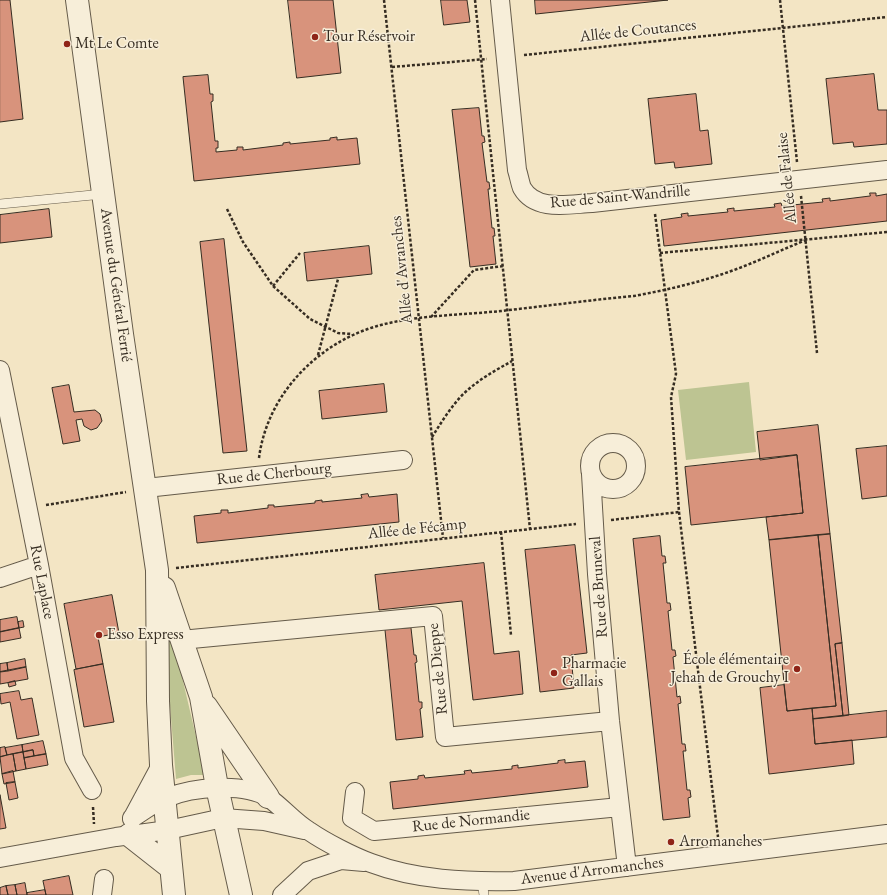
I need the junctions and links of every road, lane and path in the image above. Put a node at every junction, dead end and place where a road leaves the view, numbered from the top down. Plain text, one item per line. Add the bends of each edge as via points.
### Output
1 (77, 0) edge
2 (384, 0) edge
3 (475, 0) edge
4 (500, 0) edge
5 (780, 0) edge
6 (887, 17) edge
7 (783, 28) junction
8 (504, 57) junction
9 (482, 59) junction
10 (392, 67) junction
11 (887, 170) edge
12 (799, 180) junction
13 (103, 194) junction
14 (653, 196) junction
15 (0, 204) edge
16 (226, 209) dead end
17 (887, 232) edge
18 (806, 240) junction
19 (300, 253) dead end
20 (660, 253) junction
21 (503, 266) junction
22 (338, 279) dead end
23 (273, 286) junction
24 (665, 290) junction
25 (507, 310) junction
26 (419, 318) junction
27 (431, 318) junction
28 (326, 328) junction
29 (354, 334) junction
30 (817, 353) dead end
31 (318, 355) junction
32 (512, 361) junction
33 (0, 370) edge
34 (432, 438) junction
35 (403, 460) dead end
36 (591, 474) dead end
37 (257, 476) junction
38 (146, 488) junction
39 (26, 508) junction
40 (680, 512) junction
41 (595, 522) junction
42 (530, 529) junction
43 (501, 532) junction
44 (443, 538) junction
45 (40, 566) junction
46 (158, 570) junction
47 (0, 578) edge
48 (511, 635) dead end
49 (181, 640) junction
50 (201, 698) junction
51 (610, 721) junction
52 (161, 765) junction
53 (217, 788) junction
54 (92, 790) dead end
55 (355, 792) dead end
56 (268, 797) junction
57 (165, 798) junction
58 (620, 807) junction
59 (223, 818) junction
60 (126, 830) junction
61 (168, 830) junction
62 (308, 831) junction
63 (887, 834) edge
64 (721, 855) junction
65 (0, 858) edge
66 (370, 862) junction
67 (627, 867) junction
68 (171, 868) junction
69 (483, 888) edge
70 (174, 895) edge
71 (241, 895) edge
72 (282, 895) edge

1 - 13 street, Avenue du Général Ferrié
2 - 10 path, Allée d'Avranches
3 - 9 path
4 - 8 street, Rue de Saint-Wandrille
5 - 7 path, Allée de Falaise
6 - 7 path, Allée de Coutances
7 - 8 path, Allée de Coutances
7 - 12 path, Allée de Falaise
8 - 9 path, Allée de Coutances
8 - 14 street, Rue de Saint-Wandrille via 517,170 522,188 533,199 545,205 564,205
9 - 10 path, Allée de Coutances
9 - 21 path
10 - 26 path, Allée d'Avranches
11 - 12 street, Rue de Saint-Wandrille
12 - 14 street, Rue de Saint-Wandrille
12 - 18 path, Allée de Falaise
13 - 15 lane
13 - 38 street, Avenue du Général Ferrié
14 - 20 path
16 - 23 path via 243,242
17 - 18 path
18 - 20 path
18 - 24 path via 746,266
18 - 30 path, Allée de Falaise
19 - 23 path
20 - 24 path
21 - 25 path
21 - 27 path via 474,270
22 - 28 path
23 - 28 path via 310,319
24 - 25 path via 634,296
24 - 40 path via 676,374 671,397
25 - 27 path
25 - 32 path
26 - 27 path
26 - 29 path via 381,325
26 - 34 path, Allée d'Avranches
28 - 29 path via 338,333
28 - 31 path
29 - 31 path
31 - 37 path via 280,397 261,442
32 - 34 path via 469,389 453,406
32 - 42 path
33 - 39 street, Rue Laplace
34 - 44 path, Allée d'Avranches
35 - 37 street, Rue de Cherbourg
36 - 41 street, Rue de Bruneval
37 - 38 street, Rue de Cherbourg
38 - 39 path
38 - 46 street, Avenue du Général Ferrié
39 - 45 street, Rue Laplace
40 - 41 path, Allée de Fécamp
40 - 64 path
41 - 42 path, Allée de Fécamp
41 - 51 street, Rue de Bruneval via 596,574
42 - 43 path, Allée de Fécamp
43 - 44 path, Allée de Fécamp
43 - 48 path
44 - 46 path, Allée de Fécamp
45 - 47 street
45 - 54 street, Rue Laplace via 74,758
46 - 49 street
46 - 52 street via 158,701
49 - 50 street
49 - 51 street, Rue de Dieppe via 433,616 445,737
50 - 53 street
50 - 56 street
51 - 58 street, Rue de Bruneval
52 - 57 street
52 - 60 street
53 - 56 street, Avenue d'Arromanches via 244,790
53 - 57 street, Avenue d'Arromanches via 192,789
53 - 59 street
55 - 58 street, Rue de Normandie via 352,818 374,831
56 - 62 street, Avenue d'Arromanches
57 - 60 street, Avenue d'Arromanches
57 - 61 street
58 - 67 street, Rue de Bruneval
59 - 61 street, Avenue d'Arromanches
59 - 62 street, Avenue d'Arromanches via 264,821
59 - 71 street
60 - 61 street, Avenue d'Arromanches
60 - 65 street, Avenue d'Arromanches
60 - 68 street
61 - 68 street
62 - 66 street, Avenue d'Arromanches
63 - 64 street, Avenue d'Arromanches
64 - 67 street, Avenue d'Arromanches
66 - 69 street, Avenue d'Arromanches via 388,869
66 - 72 street, Avenue d'Arromanches via 341,860 308,871
67 - 69 street, Avenue d'Arromanches via 514,880
68 - 70 street

